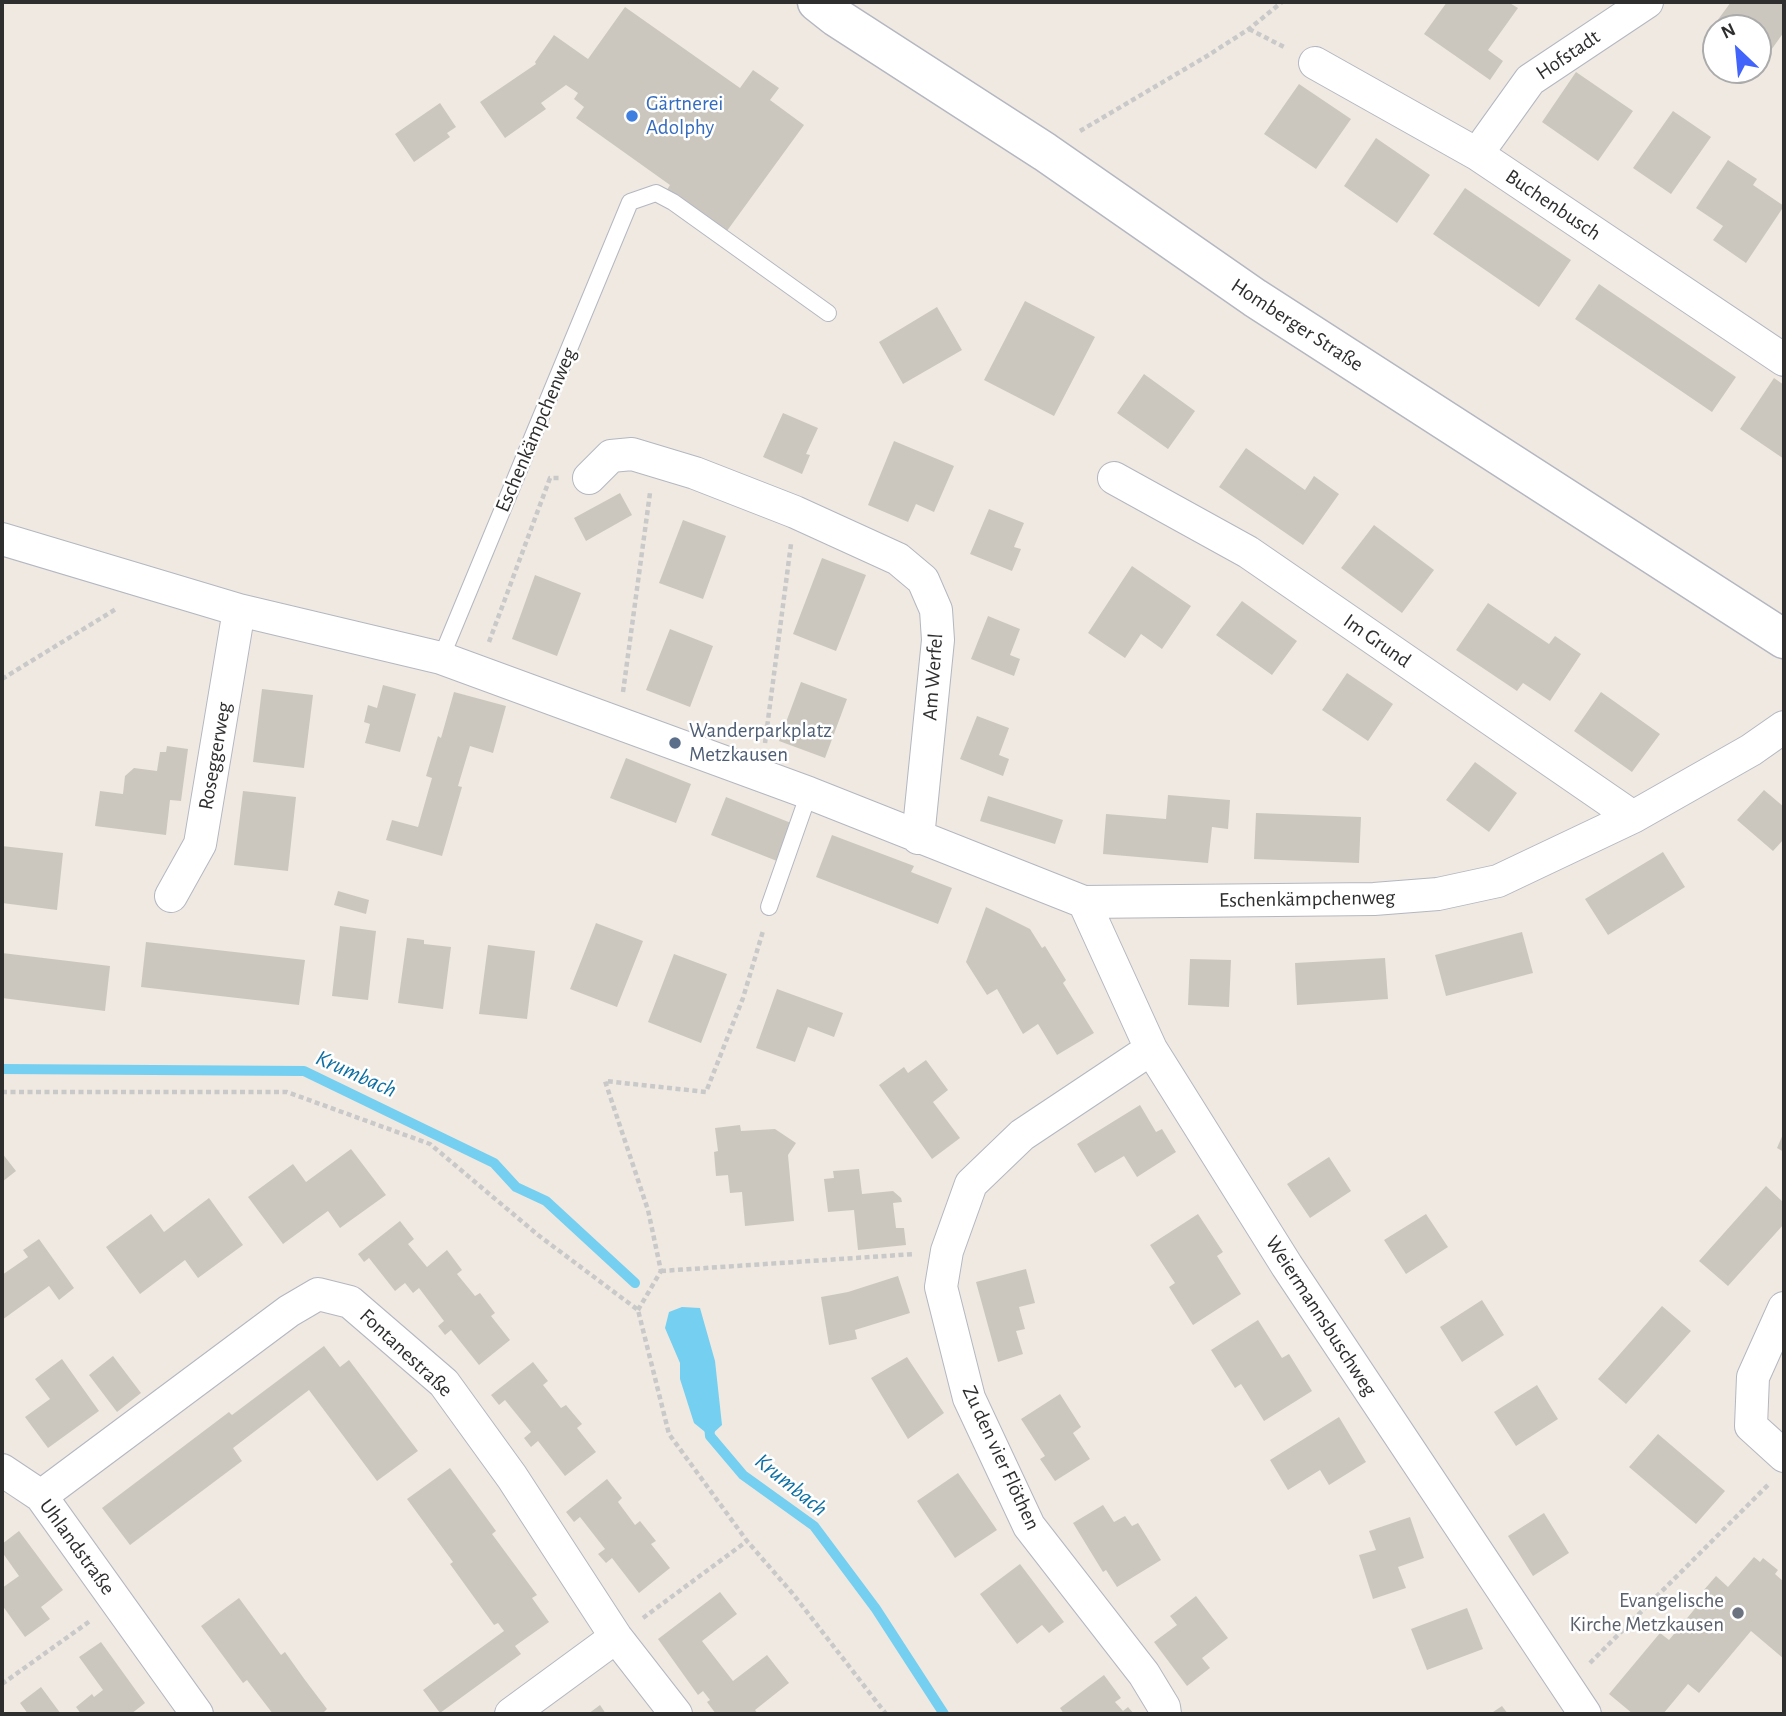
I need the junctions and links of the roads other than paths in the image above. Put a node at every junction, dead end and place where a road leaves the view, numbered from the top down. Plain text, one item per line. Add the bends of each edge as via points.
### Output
1 (817, 2) edge
2 (1647, 2) edge
3 (1315, 63) road end
4 (1477, 154) junction
5 (828, 313) dead end
6 (1784, 360) edge
7 (589, 478) road end
8 (1114, 478) dead end
9 (2, 539) edge
10 (239, 610) junction
11 (1784, 639) edge
12 (441, 659) junction
13 (1784, 727) edge
14 (809, 793) junction
15 (1633, 817) junction
16 (918, 838) junction
17 (171, 896) dead end
18 (1084, 902) junction
19 (769, 907) road end
20 (1151, 1049) junction
21 (1784, 1308) edge
22 (1784, 1457) edge
23 (2, 1470) edge
24 (41, 1496) junction
25 (616, 1637) junction
26 (197, 1714) edge
27 (511, 1714) edge
28 (676, 1714) edge
29 (1165, 1714) edge
30 (1585, 1714) edge

1 - 11 main road, Homberger Straße via 1255,298
2 - 4 street, Hofstadt via 1530,80
3 - 4 street, Buchenbusch
4 - 6 street, Buchenbusch
5 - 12 lane, Eschenkämpchenweg via 673,202 656,193 630,202
7 - 16 street, Am Werfel via 611,456 632,454 695,472 898,559 923,580 936,610 938,640
8 - 15 street, Im Grund via 1248,552
9 - 10 street, Eschenkämpchenweg
10 - 12 street, Eschenkämpchenweg
10 - 17 street, Roseggerweg via 200,844
12 - 14 street, Eschenkämpchenweg
13 - 15 street, Eschenkämpchenweg
14 - 16 street, Eschenkämpchenweg
14 - 19 lane
15 - 18 street, Eschenkämpchenweg via 1498,881 1438,894
16 - 18 street, Eschenkämpchenweg
18 - 20 street, Weiermannsbuschweg
20 - 29 street, Zu den vier Flöthen via 1021,1135 971,1184 947,1251 941,1287 969,1398 1029,1526 1144,1674
20 - 30 street, Weiermannsbuschweg via 1287,1266
21 - 22 street via 1753,1377 1751,1426
23 - 24 street, Uhlandstraße
24 - 25 street, Fontanestraße via 318,1294 350,1302 444,1383 512,1476
24 - 26 street, Uhlandstraße
25 - 27 street
25 - 28 street, Fontanestraße

